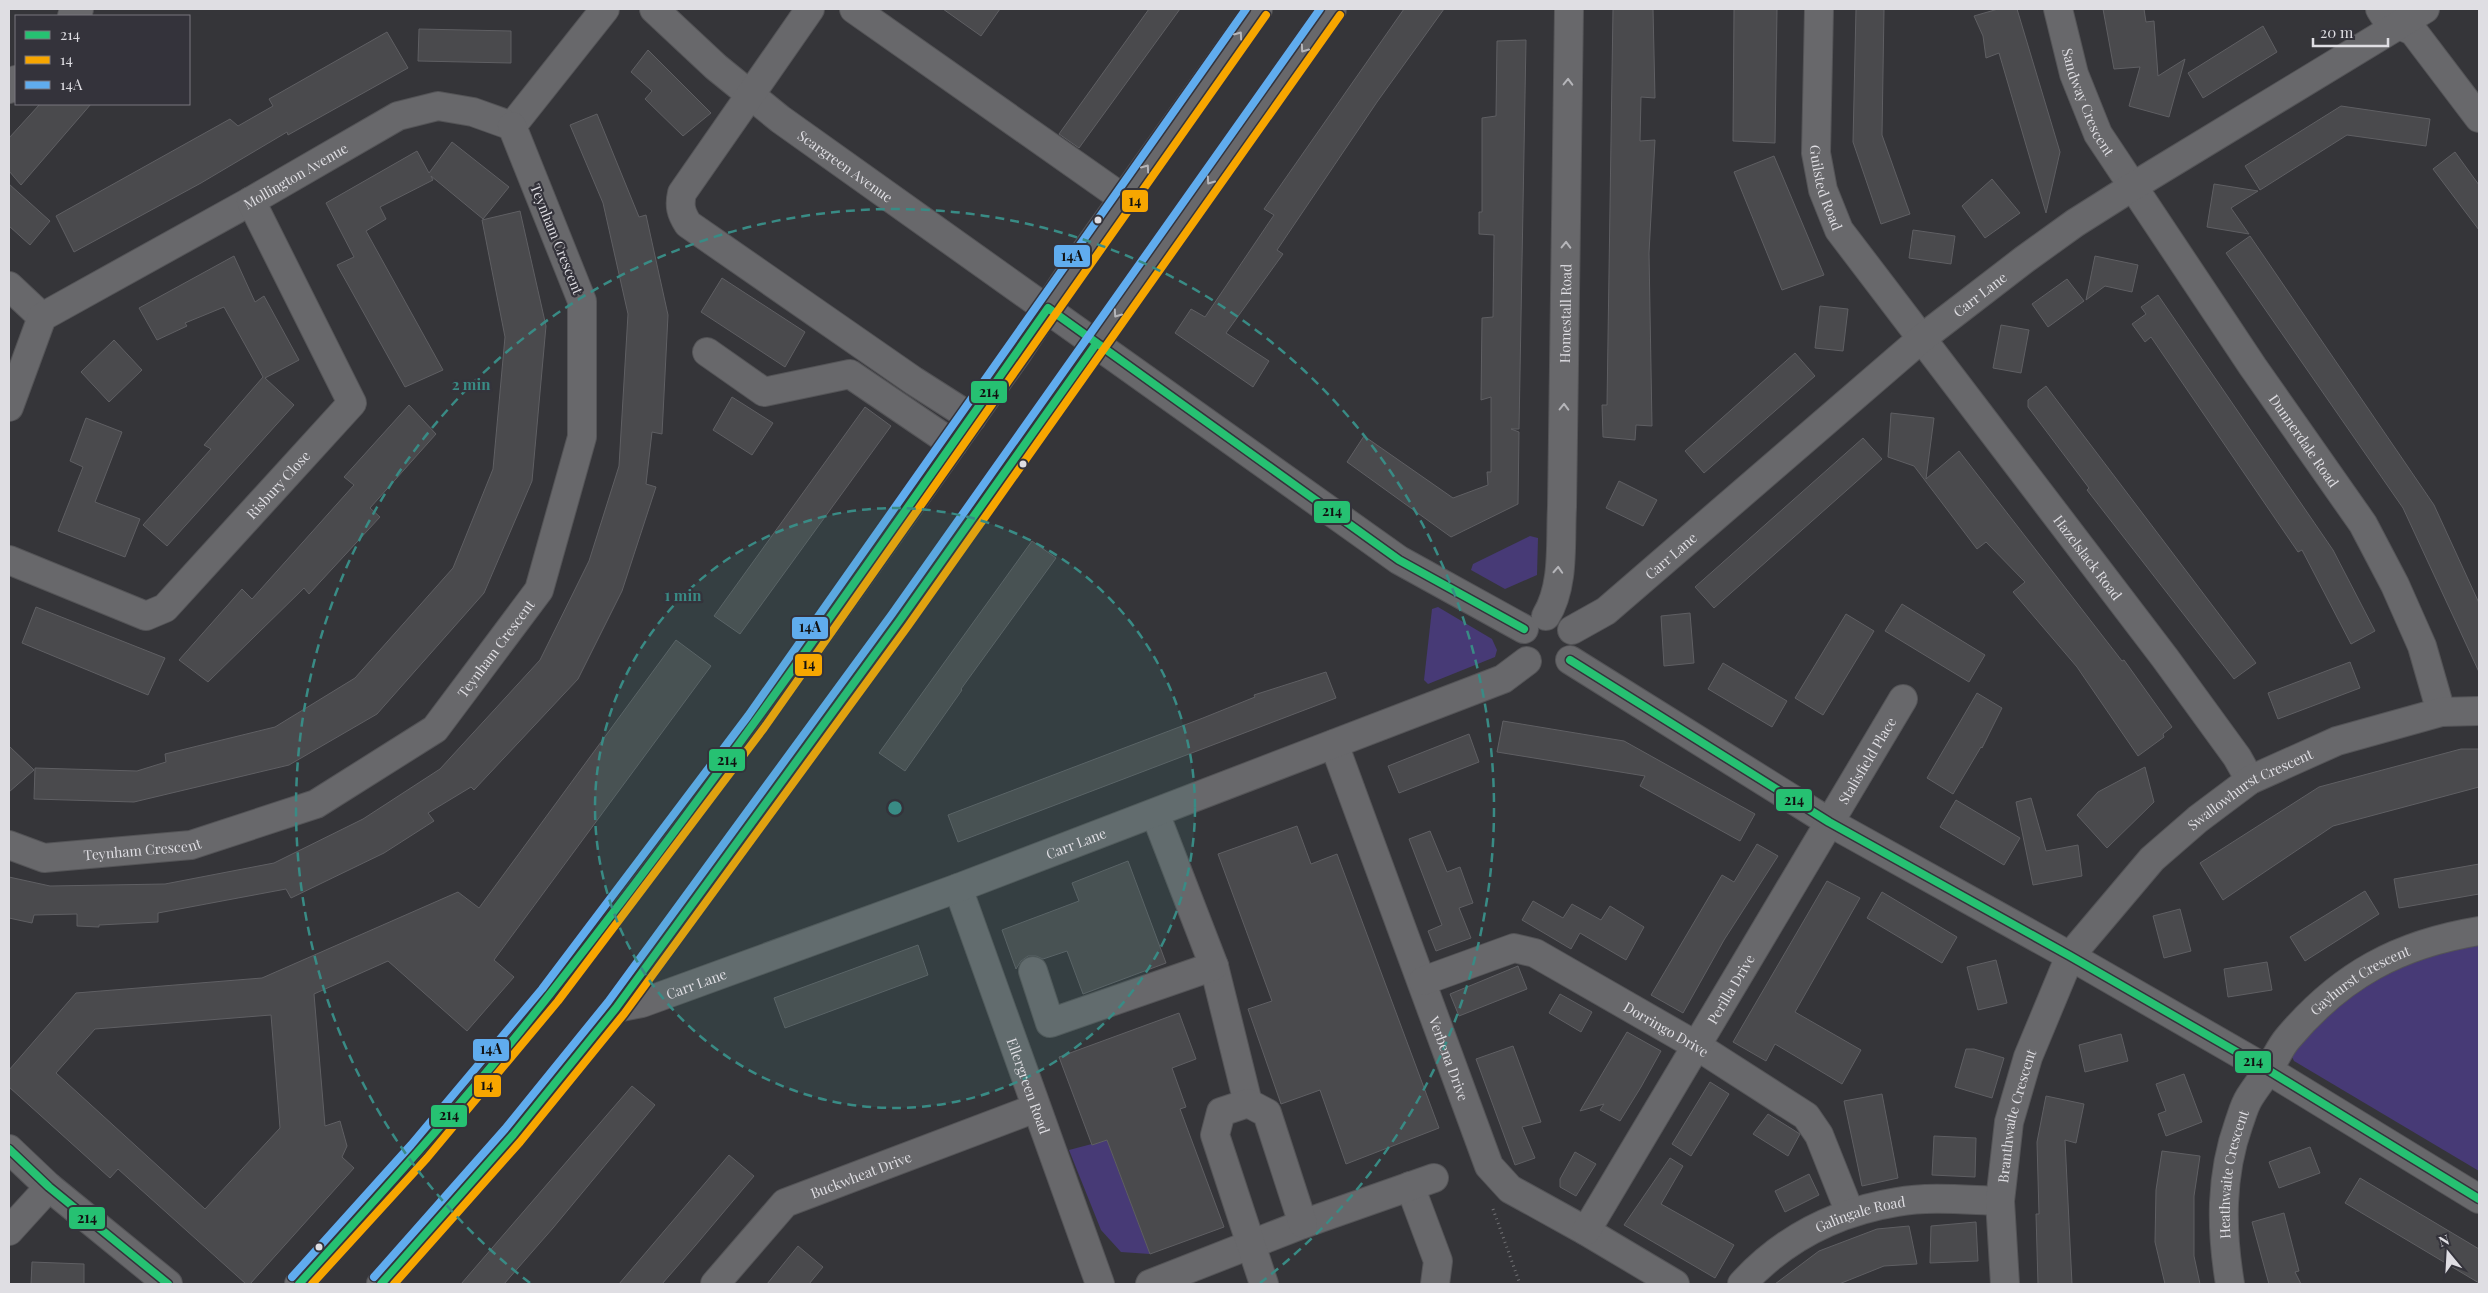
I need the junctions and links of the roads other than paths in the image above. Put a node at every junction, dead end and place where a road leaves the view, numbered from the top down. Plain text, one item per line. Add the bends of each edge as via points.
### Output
1 (606, 9) edge
2 (654, 9) edge
3 (810, 9) edge
4 (854, 9) edge
5 (1258, 9) edge
6 (1332, 9) edge
7 (1569, 9) edge
8 (1818, 9) edge
9 (2058, 9) edge
10 (2425, 9) edge
11 (2390, 16) edge
12 (752, 95) junction
13 (2479, 118) edge
14 (512, 126) junction
15 (2132, 187) junction
16 (1124, 199) junction
17 (251, 201) junction
18 (9, 286) edge
19 (1048, 308) junction
20 (42, 317) junction
21 (1921, 339) junction
22 (1096, 344) junction
23 (707, 352) dead end
24 (9, 407) edge
25 (972, 418) junction
26 (954, 444) junction
27 (9, 560) edge
28 (1535, 622) junction
29 (1572, 630) junction
30 (1570, 660) junction
31 (1527, 661) junction
32 (1903, 699) dead end
33 (2479, 711) edge
34 (2441, 712) junction
35 (1334, 744) junction
36 (2250, 780) junction
37 (1155, 813) junction
38 (1829, 822) junction
39 (9, 845) edge
40 (958, 888) junction
41 (2479, 931) edge
42 (2070, 956) junction
43 (1214, 966) junction
44 (1033, 971) dead end
45 (1423, 981) junction
46 (616, 1008) junction
47 (1697, 1046) junction
48 (2268, 1070) junction
49 (1248, 1103) junction
50 (1036, 1108) junction
51 (9, 1149) edge
52 (49, 1187) junction
53 (2479, 1199) edge
54 (2000, 1201) junction
55 (1850, 1213) junction
56 (1303, 1224) junction
57 (9, 1231) edge
58 (1586, 1231) junction
59 (1250, 1245) junction
60 (168, 1284) edge
61 (299, 1284) edge
62 (381, 1284) edge
63 (715, 1284) edge
64 (1100, 1284) edge
65 (1150, 1284) edge
66 (1264, 1284) edge
67 (1435, 1284) edge
68 (1675, 1284) edge
69 (1742, 1284) edge
70 (2005, 1284) edge
71 (2230, 1284) edge

1 - 14 street
2 - 12 street, Scargreen Avenue via 716,67
3 - 12 street via 781,47
4 - 16 street
16 -> 5 street
6 -> 22 street
28 -> 7 street, Homestall Road via 1557,590 1562,507
8 - 21 street, Guilsted Road via 1816,153 1823,190 1839,230
9 - 15 street, Sandway Crescent via 2074,74 2098,134
10 - 11 street, Carr Lane
11 - 13 street via 2413,31
11 - 15 street, Carr Lane
12 - 19 street, Scargreen Avenue via 780,119
12 - 25 street via 682,193 679,205 688,224 906,376
14 - 17 street, Mollington Avenue via 473,112 438,106 398,116
14 - 39 street, Teynham Crescent via 582,301 582,438 539,590 434,728 316,804 191,845 44,858
15 - 21 street, Carr Lane via 2025,258
15 - 34 street, Dunnerdale Road via 2362,524 2395,585 2422,646
16 - 19 street
17 - 20 street, Mollington Avenue
17 - 27 street, Risbury Close via 352,403 165,608 146,616
18 - 20 street
19 - 22 street, Scargreen Avenue
19 - 25 street
20 - 24 street
21 - 29 street, Carr Lane via 1606,611
21 - 36 street, Hazelslack Road via 2165,658
22 - 28 street, Scargreen Avenue via 1399,560
22 - 46 street via 894,628
23 - 26 street via 764,392 850,374
25 - 26 street
26 - 61 street via 756,722 550,995 420,1152
28 - 29 street via 1561,619
28 - 31 street via 1520,646
29 - 30 street via 1576,645
30 - 31 street via 1553,670 1544,670
30 - 38 street
31 - 35 street, Carr Lane via 1503,679
32 - 38 street, Stalisfield Place
33 - 34 street, Swallowhurst Crescent
34 - 36 street, Swallowhurst Crescent via 2337,741
35 - 37 street, Carr Lane
35 - 45 street, Verbena Drive
36 - 42 street, Swallowhurst Crescent via 2152,858
37 - 40 street, Carr Lane
37 - 43 street
38 - 42 street
38 - 47 street, Perilla Drive
40 - 46 street, Carr Lane via 642,1003
40 - 50 street, Ellergreen Road
41 - 48 street, Gayhurst Crescent via 2434,940 2364,970 2328,995 2287,1039
42 - 48 street
42 - 54 street, Branthwaite Crescent via 2028,1057 2010,1122
43 - 44 street via 1050,1023
43 - 49 street
45 - 47 street, Dorringo Drive via 1514,948 1528,951
45 - 58 street, Verbena Drive via 1489,1166 1510,1189
46 - 62 street via 513,1135
47 - 55 street, Dorringo Drive via 1806,1116 1820,1135
47 - 58 street, Perilla Drive
48 - 53 street
48 - 71 street, Heathwaite Crescent via 2248,1100 2234,1138 2225,1179 2223,1220
49 - 56 street via 1267,1113
49 - 59 street via 1221,1112 1215,1135
50 - 63 street, Buckwheat Drive via 785,1203
50 - 64 street, Ellergreen Road
51 - 52 street
52 - 57 street
52 - 60 street
54 - 55 street, Galingale Road via 1898,1202
54 - 70 street, Branthwaite Crescent
55 - 69 street, Galingale Road via 1810,1229 1761,1264
56 - 59 street
56 - 67 street via 1422,1182 1438,1261
58 - 68 street, Verbena Drive
59 - 65 street
59 - 66 street

